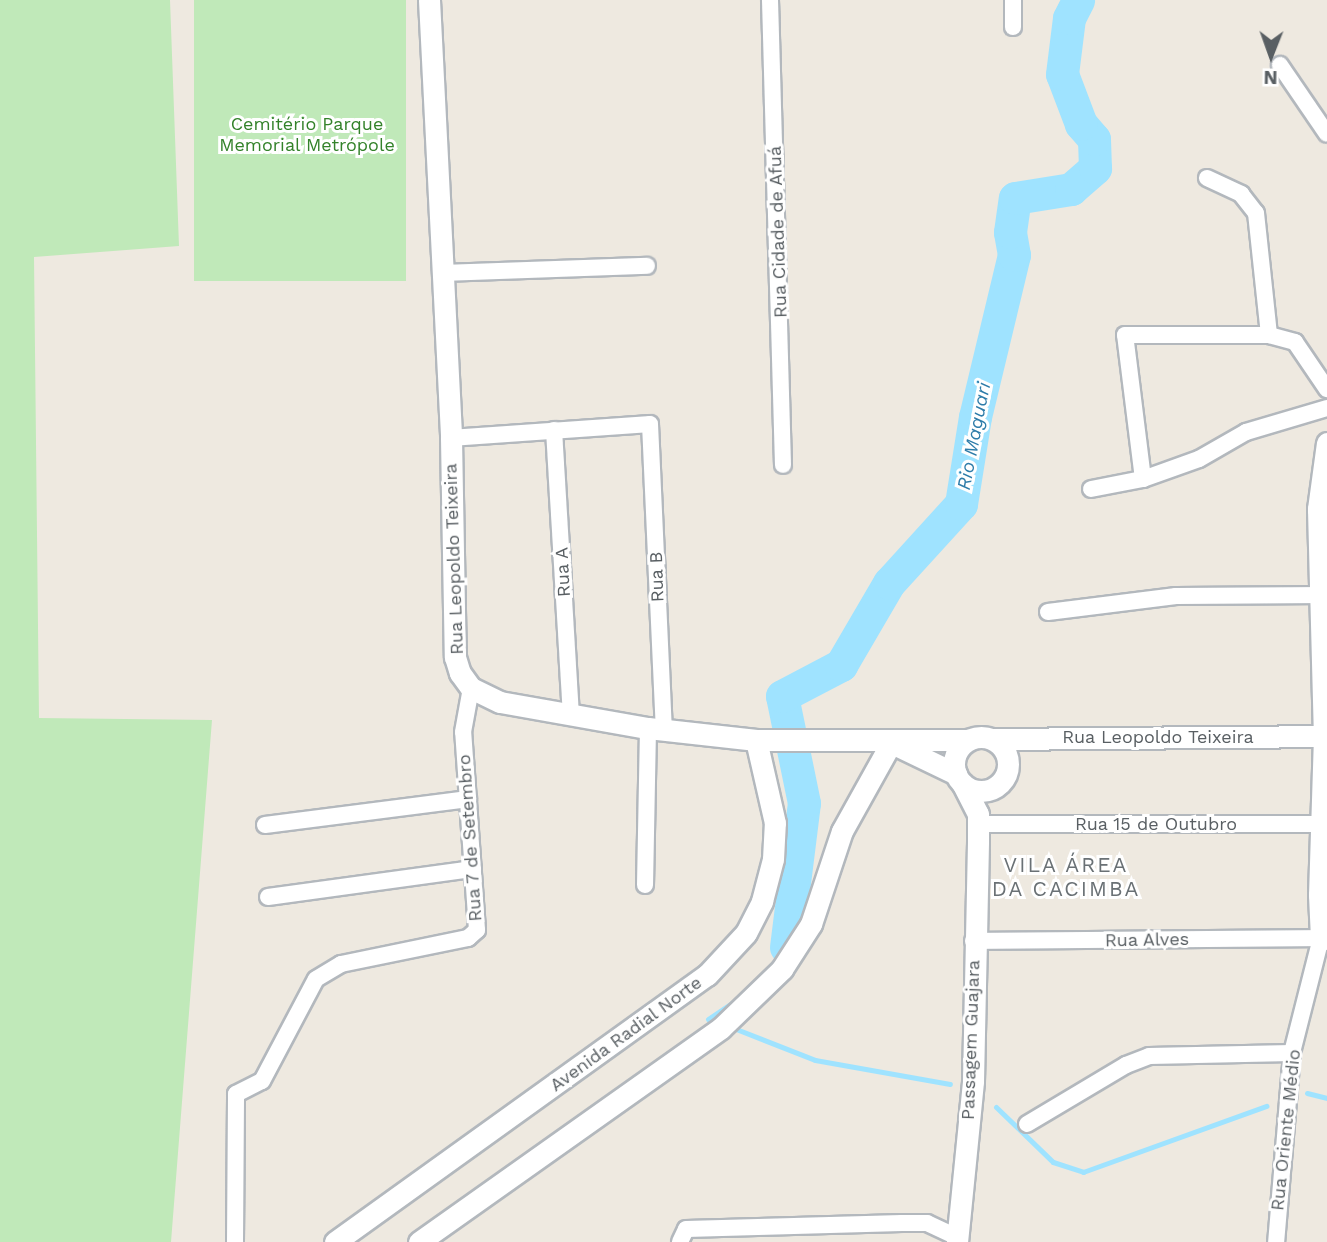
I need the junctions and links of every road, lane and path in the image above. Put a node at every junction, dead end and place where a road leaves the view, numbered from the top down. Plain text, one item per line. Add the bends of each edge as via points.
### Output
1 (429, 0) edge
2 (770, 0) edge
3 (1013, 0) edge
4 (1013, 27) dead end
5 (1280, 65) dead end
6 (1327, 134) edge
7 (1207, 178) dead end
8 (647, 267) dead end
9 (443, 273) junction
10 (1269, 335) junction
11 (1327, 389) edge
12 (1327, 408) edge
13 (554, 430) junction
14 (451, 438) junction
15 (1326, 454) edge
16 (783, 465) dead end
17 (1143, 480) junction
18 (1091, 489) dead end
19 (1324, 595) edge
20 (1048, 612) dead end
21 (471, 688) junction
22 (571, 714) junction
23 (656, 729) junction
24 (1325, 736) edge
25 (764, 739) junction
26 (993, 739) junction
27 (967, 740) junction
28 (891, 743) junction
29 (960, 779) junction
30 (996, 787) junction
31 (468, 799) junction
32 (1322, 824) junction
33 (265, 825) dead end
34 (984, 833) junction
35 (473, 869) junction
36 (645, 885) dead end
37 (268, 897) dead end
38 (1324, 938) edge
39 (973, 942) junction
40 (1292, 1053) junction
41 (1027, 1124) dead end
42 (957, 1240) edge
43 (235, 1241) edge
44 (335, 1242) edge
45 (419, 1242) edge
46 (680, 1242) edge
47 (1276, 1242) edge

1 - 9 main road, Rua Leopoldo Teixeira
2 - 16 street, Rua Cidade de Afuá
3 - 4 street
5 - 6 street
7 - 10 street via 1241,194 1256,213
8 - 9 street
9 - 14 main road, Rua Leopoldo Teixeira
10 - 11 street via 1295,342
10 - 17 street via 1125,335
12 - 17 street via 1246,432 1199,459
13 - 14 street
13 - 22 street, Rua A
13 - 23 street, Rua B via 650,424
14 - 21 main road, Rua Leopoldo Teixeira via 455,657
15 - 19 main road via 1318,509
17 - 18 street
19 - 20 street via 1175,596
19 - 24 main road
21 - 22 main road via 500,702
21 - 31 street, Rua 7 de Setembro via 463,732
22 - 23 main road
23 - 25 main road
23 - 36 street, Rua B
24 - 26 main road, Rua Leopoldo Teixeira
24 - 32 main road
25 - 28 main road
25 - 44 main road, Avenida Radial Norte via 775,823 773,859 762,901 746,933 707,975
26 - 27 main road
26 - 30 main road via 1008,757 1007,774
27 - 28 main road
27 - 29 main road via 956,752
28 - 29 main road
28 - 45 main road via 842,831 811,924 782,969 750,1003
29 - 30 main road via 979,791
29 - 34 main road, Passagem Guajara
30 - 34 main road, Passagem Guajara
31 - 33 street
31 - 35 street, Rua 7 de Setembro
32 - 34 street, Rua 15 de Outubro
32 - 38 main road
34 - 39 main road, Passagem Guajara
35 - 37 street
35 - 43 street, Rua 7 de Setembro via 475,935 341,964 322,973 262,1081 236,1094
38 - 39 street, Rua Alves
38 - 40 street, Rua Oriente Médio
39 - 42 main road, Passagem Guajara via 972,1082
40 - 41 street via 1149,1056
40 - 47 street, Rua Oriente Médio
42 - 46 street via 927,1223 686,1229

